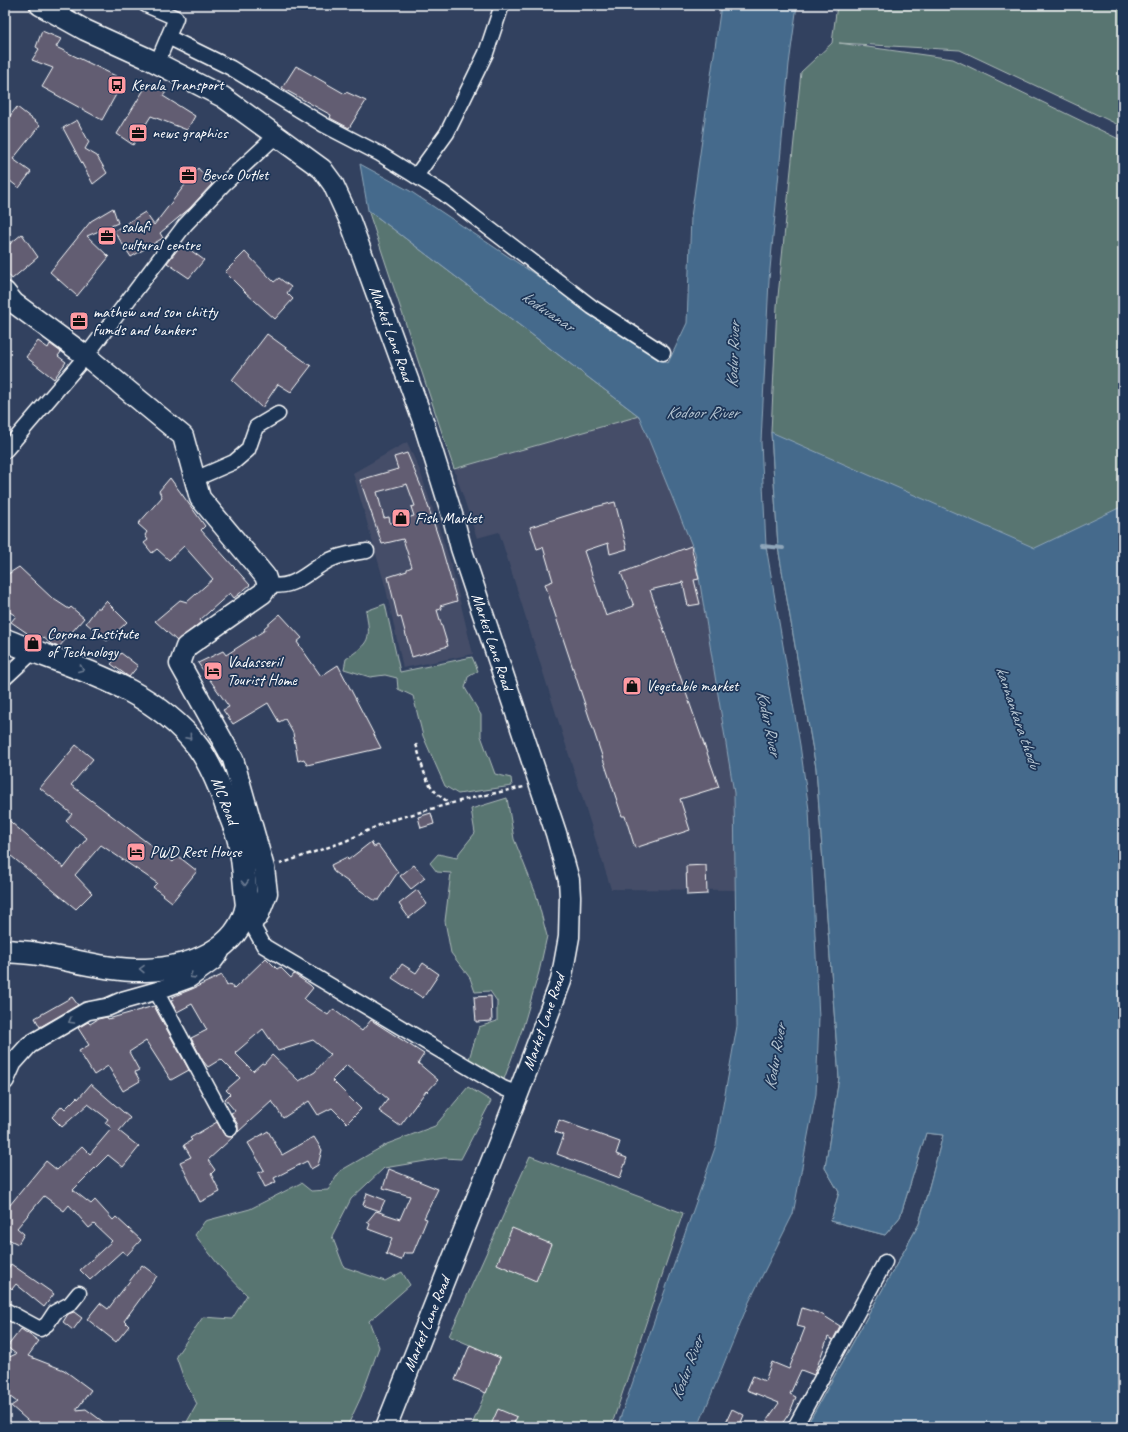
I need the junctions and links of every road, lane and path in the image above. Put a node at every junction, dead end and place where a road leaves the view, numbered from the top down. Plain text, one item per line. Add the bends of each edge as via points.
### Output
1 (40, 5) edge
2 (146, 5) edge
3 (502, 5) edge
4 (168, 37) junction
5 (157, 63) junction
6 (276, 136) junction
7 (416, 176) junction
8 (5, 292) edge
9 (663, 353) dead end
10 (86, 356) junction
11 (278, 414) dead end
12 (5, 451) edge
13 (195, 479) junction
14 (367, 551) dead end
15 (268, 585) junction
16 (5, 640) edge
17 (34, 651) junction
18 (5, 678) edge
19 (416, 744) dead end
20 (539, 784) junction
21 (450, 804) junction
22 (264, 868) junction
23 (252, 915) junction
24 (230, 940) junction
25 (5, 951) edge
26 (156, 991) junction
27 (5, 1080) edge
28 (518, 1094) junction
29 (230, 1129) dead end
30 (885, 1262) dead end
31 (79, 1293) dead end
32 (5, 1310) edge
33 (386, 1427) edge
34 (795, 1427) edge

1 - 5 main road, Market Lane Road via 85,30
2 - 4 street via 176,18
3 - 7 street via 486,53 447,132
4 - 5 street
4 - 7 street via 231,68 324,125
5 - 6 main road, Market Lane Road via 224,97
6 - 10 street via 225,183 185,225
6 - 20 main road, Market Lane Road via 322,169 333,184 350,221 422,418 461,548
7 - 9 street via 443,193 592,307
8 - 10 main road via 14,303
10 - 12 street
10 - 13 main road via 183,436
11 - 13 street via 256,427 248,450 234,462
13 - 15 main road via 200,498 265,576
14 - 15 street via 327,561 295,582 279,586
15 - 22 main road via 263,593 186,647 180,664 233,759
16 - 17 highway, MC Road
17 - 18 street
17 -> 23 highway, MC Road via 96,675 151,703 170,717 199,748 219,788 239,840 247,904
19 - 21 path via 428,785 438,797
20 - 21 path
20 - 28 main road, Market Lane Road via 569,880 570,924 561,981
21 - 22 path via 388,821 346,842
22 - 23 main road via 267,893
23 - 24 highway
23 - 28 street via 254,928 264,946 503,1088
24 -> 25 highway via 213,953 188,962 146,970 103,967 36,953
24 -> 26 street via 214,961 189,979
26 -> 27 street via 108,1007 87,1011 29,1045 13,1064
26 - 29 street
28 - 33 main road, Market Lane Road
30 - 34 street
31 - 32 street via 70,1304 55,1312 40,1329

